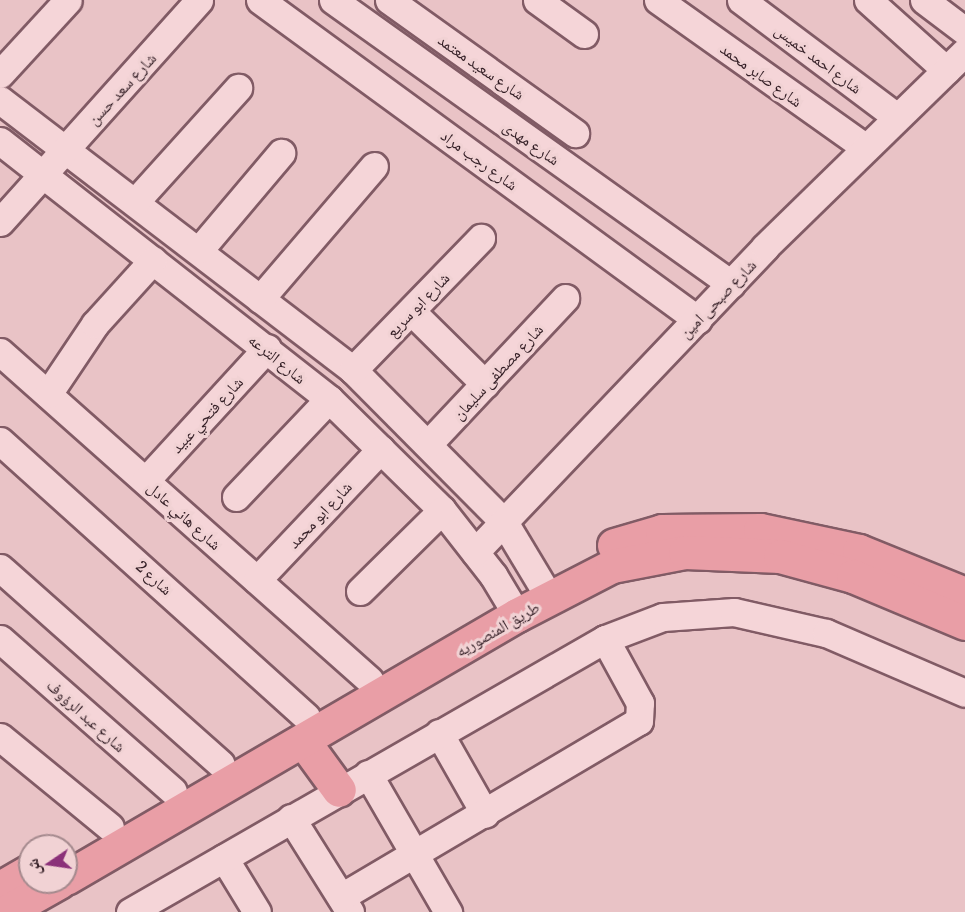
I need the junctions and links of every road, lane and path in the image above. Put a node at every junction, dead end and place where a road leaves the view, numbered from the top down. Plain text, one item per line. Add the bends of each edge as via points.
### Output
1 (68, 0) edge
2 (261, 0) edge
3 (333, 0) edge
4 (389, 0) edge
5 (537, 0) edge
6 (658, 0) edge
7 (741, 0) edge
8 (868, 0) edge
9 (924, 0) edge
10 (194, 2) edge
11 (965, 31) edge
12 (584, 34) dead end
13 (956, 61) edge
14 (0, 74) edge
15 (238, 88) dead end
16 (0, 100) edge
17 (897, 117) junction
18 (575, 133) dead end
19 (0, 141) edge
20 (866, 147) junction
21 (64, 151) junction
22 (281, 153) dead end
23 (374, 166) dead end
24 (41, 174) junction
25 (135, 202) junction
26 (0, 222) edge
27 (481, 238) dead end
28 (200, 249) junction
29 (153, 260) junction
30 (731, 284) junction
31 (565, 298) dead end
32 (260, 299) junction
33 (411, 311) junction
34 (698, 320) junction
35 (267, 348) junction
36 (0, 352) edge
37 (353, 370) junction
38 (485, 384) junction
39 (48, 394) junction
40 (329, 399) junction
41 (0, 441) edge
42 (429, 444) junction
43 (381, 449) junction
44 (146, 480) junction
45 (236, 496) dead end
46 (442, 510) junction
47 (504, 522) junction
48 (475, 552) junction
49 (0, 568) edge
50 (257, 580) junction
51 (544, 589) junction
52 (360, 591) dead end
53 (965, 594) edge
54 (512, 608) junction
55 (965, 623) edge
56 (0, 639) edge
57 (604, 639) junction
58 (369, 680) junction
59 (965, 693) edge
60 (305, 729) junction
61 (439, 733) junction
62 (0, 737) edge
63 (221, 764) junction
64 (368, 774) junction
65 (339, 790) junction
66 (173, 791) junction
67 (485, 814) junction
68 (291, 818) junction
69 (110, 827) junction
70 (78, 844) edge
71 (416, 854) junction
72 (224, 858) junction
73 (78, 871) edge
74 (18, 878) edge
75 (0, 888) edge
76 (38, 894) edge
77 (345, 905) edge
78 (6, 912) edge
79 (130, 912) edge
80 (257, 912) edge
81 (448, 912) edge

1 - 14 street
2 - 34 street, شارع رجب مراد
3 - 30 street, شارع مهدى
4 - 18 street, شارع سعيد معتمد
5 - 12 street
6 - 20 street, شارع صابر محمد
7 - 17 street, شارع احمد خميس
8 - 13 street
9 - 11 street
10 - 21 street, شارع سعد حسن
13 - 17 street, شارع صبحى امين
15 - 25 street
16 - 21 street
17 - 20 street, شارع صبحى امين
19 - 24 street, شارع الترعه
20 - 30 street, شارع صبحى امين
21 - 24 street, شارع سعد حسن
21 - 25 street
22 - 28 street
23 - 32 street
24 - 26 street, شارع سعد حسن
24 - 29 street, شارع الترعه
25 - 28 street
27 - 33 street, شارع ابو سريع
28 - 32 street
29 - 35 street, شارع الترعه
29 - 39 street via 95,324
30 - 34 street, شارع صبحى امين
31 - 38 street, شارع مصطفى سليمان
32 - 37 street
33 - 37 street, شارع ابو سريع
33 - 38 street
34 - 47 street, شارع صبحى امين
35 - 40 street, شارع الترعه
35 - 44 street, شارع فتحي عبيد
36 - 39 street, شارع هاني عادل
37 - 42 street
38 - 42 street, شارع مصطفى سليمان
39 - 44 street, شارع هاني عادل
40 - 43 street, شارع الترعه
40 - 45 street
41 - 60 street, شارع 2
42 - 47 street
43 - 46 street, شارع الترعه
43 - 50 street, شارع ابو محمد
44 - 50 street, شارع هاني عادل
46 - 48 street, شارع الترعه
46 - 52 street
47 - 48 street, شارع صبحى امين
47 - 51 street
48 - 54 street, شارع الترعه
49 - 63 street
50 - 58 street, شارع هاني عادل
51 - 53 main road, طريق المنصوريه via 632,539 728,527 821,540
51 - 54 main road, طريق المنصوريه
51 - 55 main road, طريق المنصوريه via 644,557 745,552 853,576
54 - 58 main road, طريق المنصوريه
54 - 60 main road, طريق المنصوريه
56 - 66 street, شارع عبد الرؤوف
57 - 59 street via 663,617 734,612 826,633
57 - 61 street
57 - 67 street via 643,710 639,722
58 - 60 main road, طريق المنصوريه
60 - 63 main road, طريق المنصوريه
60 - 65 main road
60 - 73 main road, طريق المنصوريه
61 - 64 street
61 - 67 street
62 - 69 street
63 - 66 main road, طريق المنصوريه
64 - 65 street
64 - 71 street
65 - 68 street
66 - 69 main road, طريق المنصوريه
67 - 71 street
68 - 72 street
68 - 77 street
69 - 70 main road, طريق المنصوريه
71 - 77 street
71 - 81 street
72 - 79 street
72 - 80 street
74 - 75 main road
76 - 78 main road

